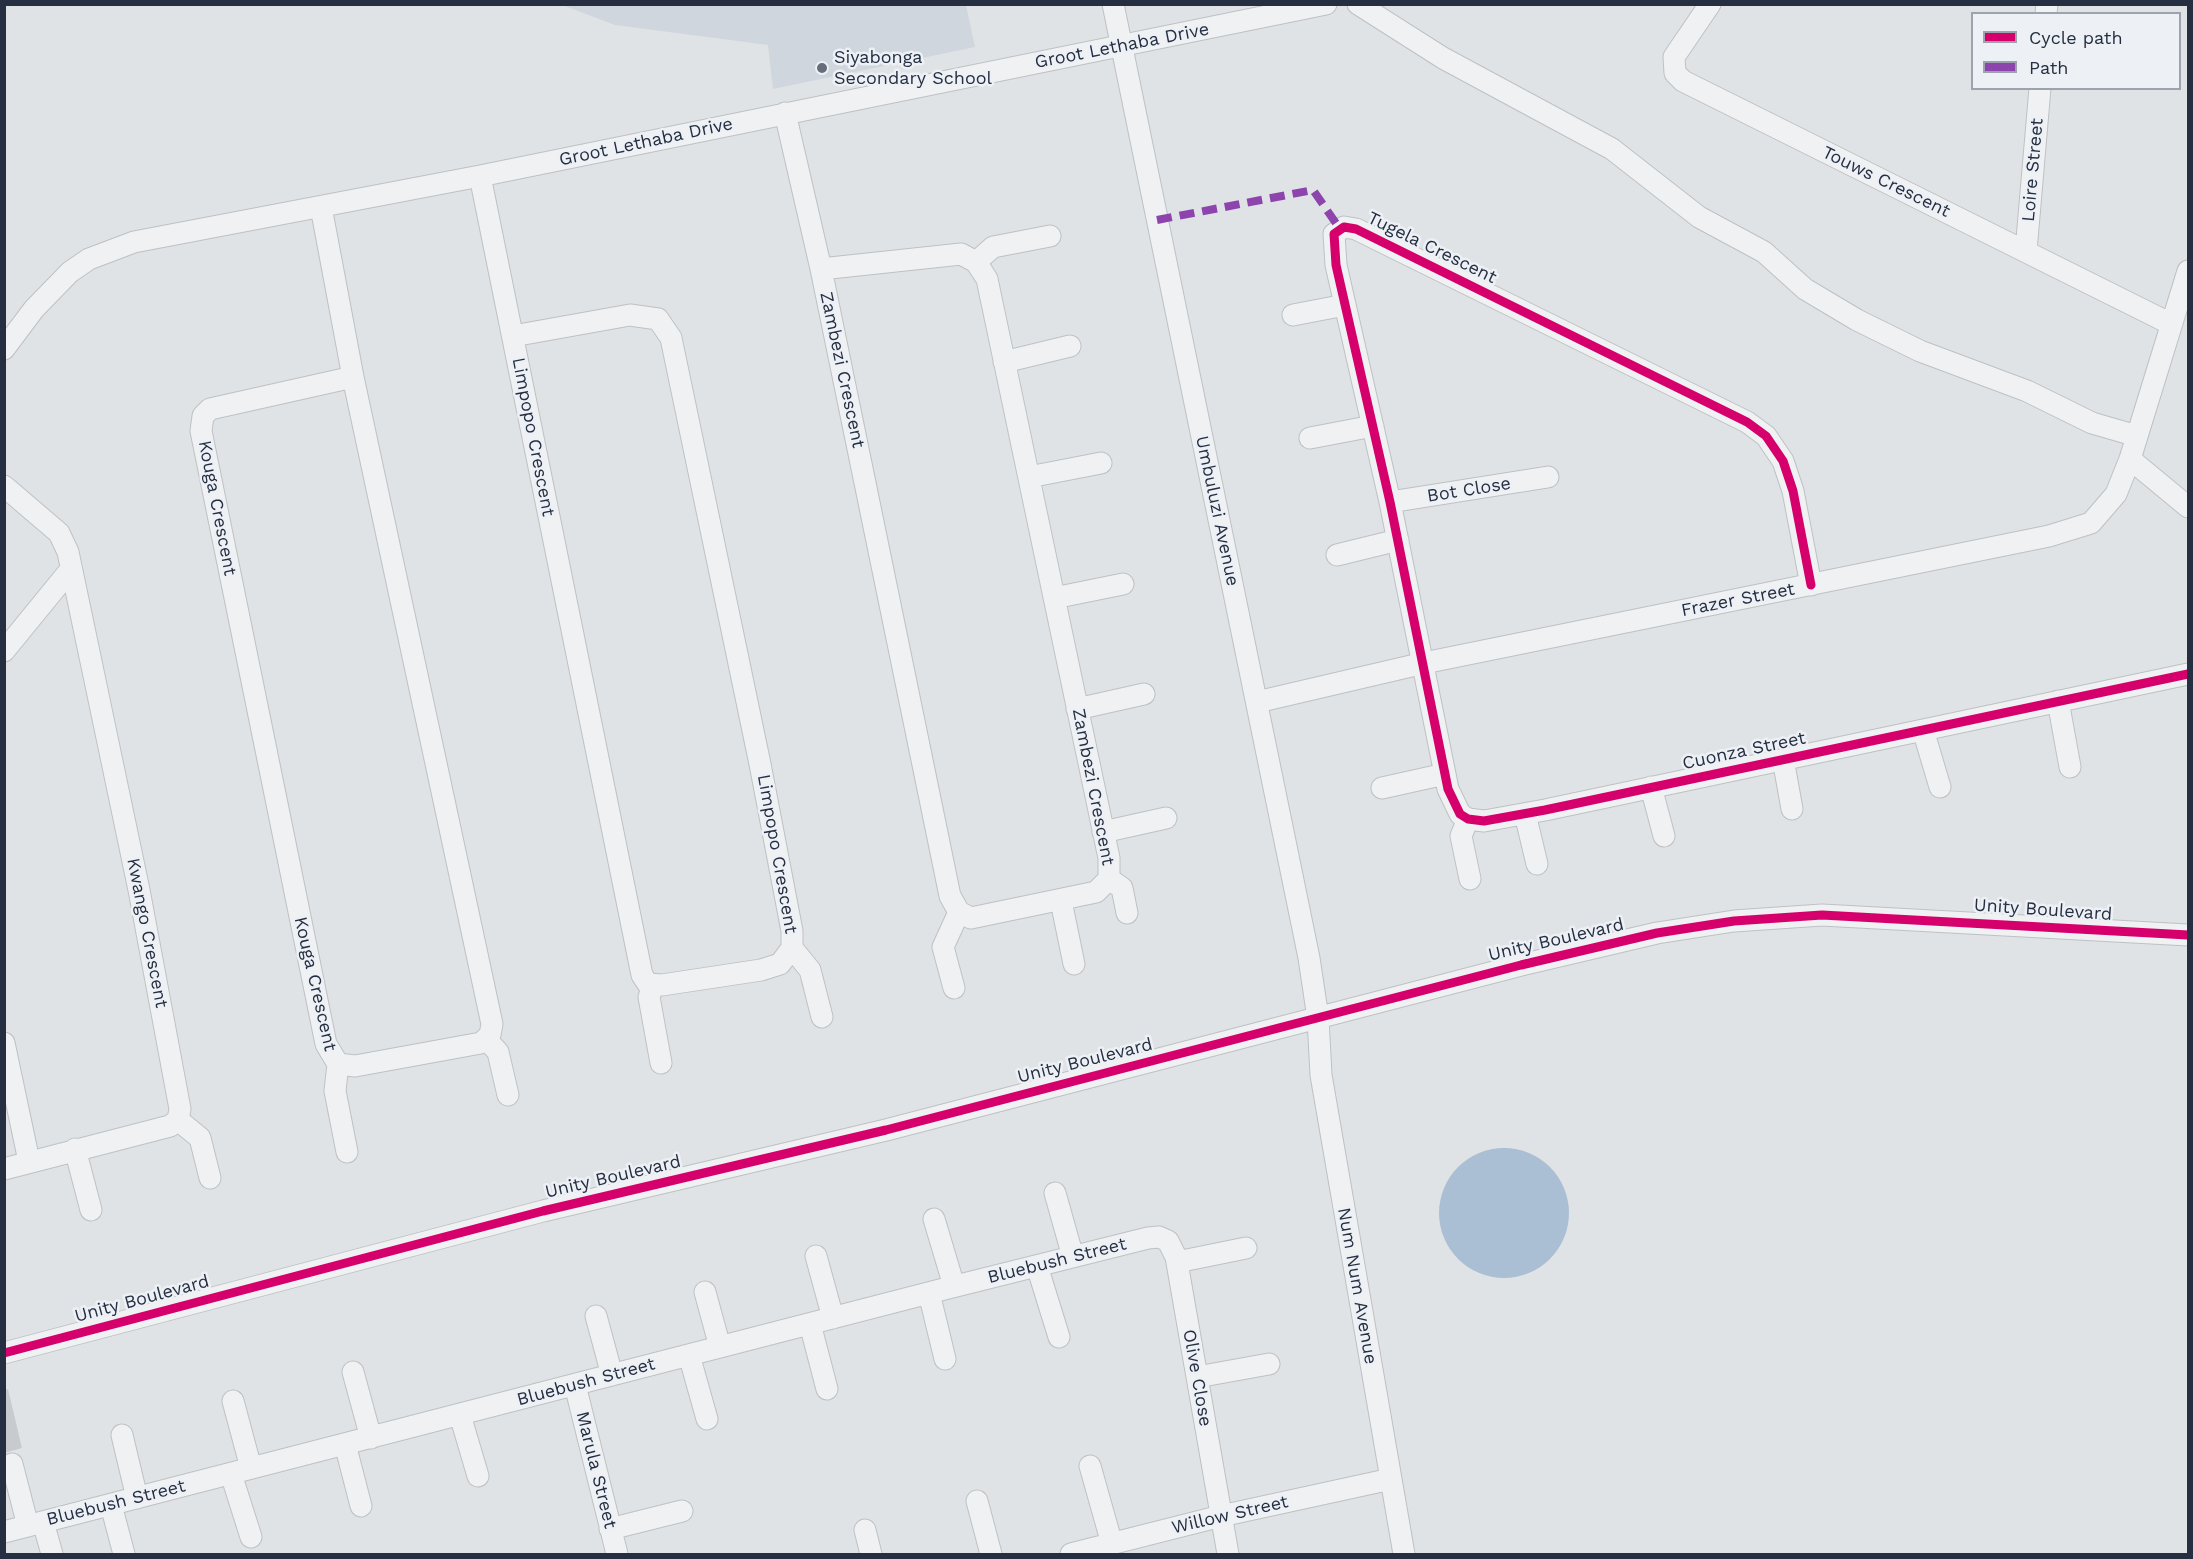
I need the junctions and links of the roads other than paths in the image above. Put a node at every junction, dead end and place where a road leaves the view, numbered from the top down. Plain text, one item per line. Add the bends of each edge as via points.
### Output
1 (1113, 4) edge
2 (1326, 4) edge
3 (1358, 4) edge
4 (1710, 4) edge
5 (1121, 47) junction
6 (2040, 90) edge
7 (784, 113) junction
8 (480, 176) junction
9 (321, 207) junction
10 (1050, 236) dead end
11 (2026, 251) junction
12 (976, 262) junction
13 (821, 269) junction
14 (2188, 271) edge
15 (1345, 305) junction
16 (1293, 315) dead end
17 (2171, 324) junction
18 (513, 336) junction
19 (1070, 346) dead end
20 (4, 349) edge
21 (1005, 362) junction
22 (353, 377) junction
23 (1373, 426) junction
24 (2137, 436) junction
25 (1310, 438) dead end
26 (2130, 459) junction
27 (1101, 463) dead end
28 (1029, 477) junction
29 (1548, 477) dead end
30 (4, 486) edge
31 (1390, 502) junction
32 (2188, 507) edge
33 (1398, 540) junction
34 (1337, 555) dead end
35 (71, 569) junction
36 (1123, 584) dead end
37 (1811, 585) junction
38 (1054, 598) junction
39 (4, 651) edge
40 (1424, 663) junction
41 (2188, 674) edge
42 (1144, 694) dead end
43 (2058, 701) junction
44 (1257, 702) junction
45 (1077, 709) junction
46 (1923, 730) junction
47 (1783, 759) junction
48 (2070, 767) dead end
49 (1446, 774) junction
50 (1651, 787) junction
51 (1940, 787) dead end
52 (1382, 788) dead end
53 (1792, 809) dead end
54 (1524, 814) junction
55 (1166, 818) dead end
56 (1468, 819) junction
57 (1103, 832) junction
58 (1664, 836) dead end
59 (1537, 864) dead end
60 (1109, 879) junction
61 (1470, 879) dead end
62 (1061, 901) junction
63 (959, 912) junction
64 (1128, 913) dead end
65 (2188, 936) edge
66 (792, 948) junction
67 (1074, 964) dead end
68 (653, 986) junction
69 (954, 988) dead end
70 (822, 1017) dead end
71 (1318, 1017) junction
72 (487, 1040) junction
73 (4, 1043) edge
74 (661, 1063) dead end
75 (338, 1064) junction
76 (508, 1095) dead end
77 (178, 1120) junction
78 (75, 1149) junction
79 (347, 1152) dead end
80 (29, 1161) junction
81 (4, 1169) edge
82 (210, 1178) dead end
83 (1055, 1193) dead end
84 (91, 1210) dead end
85 (934, 1219) dead end
86 (1168, 1241) joint
87 (1246, 1248) dead end
88 (816, 1257) dead end
89 (1073, 1257) junction
90 (1177, 1262) junction
91 (1037, 1266) junction
92 (954, 1286) junction
93 (705, 1292) dead end
94 (929, 1293) junction
95 (596, 1316) dead end
96 (833, 1318) junction
97 (810, 1324) junction
98 (1059, 1337) dead end
99 (720, 1347) junction
100 (4, 1353) edge
101 (689, 1355) junction
102 (945, 1359) dead end
103 (1269, 1364) dead end
104 (353, 1372) dead end
105 (612, 1376) junction
106 (1197, 1377) junction
107 (575, 1385) junction
108 (827, 1389) dead end
109 (233, 1401) dead end
110 (460, 1415) junction
111 (707, 1419) dead end
112 (122, 1435) dead end
113 (371, 1438) junction
114 (345, 1444) junction
115 (12, 1464) dead end
116 (1090, 1466) dead end
117 (251, 1468) junction
118 (231, 1474) junction
119 (478, 1476) dead end
120 (1391, 1479) junction
121 (137, 1498) junction
122 (977, 1501) dead end
123 (111, 1505) junction
124 (362, 1506) dead end
125 (682, 1511) dead end
126 (1221, 1516) junction
127 (35, 1524) junction
128 (610, 1529) junction
129 (865, 1530) dead end
130 (4, 1532) edge
131 (251, 1538) dead end
132 (1112, 1544) junction
133 (52, 1554) edge
134 (124, 1554) edge
135 (616, 1554) edge
136 (871, 1554) edge
137 (991, 1554) edge
138 (1071, 1554) edge
139 (1228, 1554) edge
140 (1404, 1554) edge

1 - 5 street, Umbuluzi Avenue
2 - 5 street, Groot Lethaba Drive
3 - 24 street via 1443,58 1612,149 1699,217 1764,252 1805,289 1857,320 2092,423
4 - 11 street, Touws Crescent via 1674,57 1675,73 1683,81
5 - 7 street, Groot Lethaba Drive
5 - 44 street, Umbuluzi Avenue
6 - 11 street, Loire Street
7 - 8 street, Groot Lethaba Drive
7 - 13 street, Zambezi Crescent
8 - 9 street, Groot Lethaba Drive
8 - 18 street, Limpopo Crescent
9 - 20 street, Groot Lethaba Drive via 134,242 89,259 51,290
9 - 22 street
10 - 12 street via 993,246
11 - 17 street, Touws Crescent
12 - 13 street, Zambezi Crescent via 961,254 947,254
12 - 21 street, Zambezi Crescent via 987,279
13 - 63 street, Zambezi Crescent via 947,885
14 - 17 street, Frazer Street
15 - 16 street
15 - 23 street, Tugela Crescent
15 - 37 street, Tugela Crescent via 1333,238 1336,231 1351,227 1746,422 1766,436 1783,461
17 - 24 street, Frazer Street
18 - 66 street, Limpopo Crescent via 630,315 658,319 671,338 760,764
18 - 68 street, Limpopo Crescent via 642,975
19 - 21 street
21 - 28 street, Zambezi Crescent
22 - 72 street via 492,1024
22 - 75 street, Kouga Crescent via 210,409 203,416 201,431 326,1044
23 - 25 street
23 - 31 street, Tugela Crescent
24 - 26 street, Frazer Street
26 - 32 street
26 - 37 street, Frazer Street via 2116,494 2104,510 2091,523 2074,530
27 - 28 street
28 - 38 street, Zambezi Crescent
29 - 31 street, Bot Close
30 - 35 street, Kwango Crescent via 59,533
31 - 33 street, Tugela Crescent
33 - 34 street
33 - 40 street, Tugela Crescent
35 - 39 street
35 - 77 street, Kwango Crescent via 139,890 178,1093
36 - 38 street
37 - 40 street, Frazer Street
38 - 45 street, Zambezi Crescent
40 - 44 street, Frazer Street
40 - 49 street
41 - 43 street, Cuonza Street
42 - 45 street
43 - 46 street, Cuonza Street
43 - 48 street
44 - 71 street, Umbuluzi Avenue via 1310,958
45 - 57 street, Zambezi Crescent
46 - 47 street, Cuonza Street
46 - 51 street
47 - 50 street, Cuonza Street
47 - 53 street
49 - 52 street
49 - 56 street via 1453,802
50 - 54 street, Cuonza Street
50 - 58 street
54 - 56 street, Cuonza Street via 1484,821
54 - 59 street
55 - 57 street
56 - 61 street via 1461,836
57 - 60 street, Zambezi Crescent
60 - 62 street, Zambezi Crescent via 1096,892
60 - 64 street via 1122,888
62 - 63 street, Zambezi Crescent via 971,918
62 - 67 street
63 - 69 street via 944,947
65 - 71 street, Unity Boulevard via 1843,916 1734,921 1658,933
66 - 68 street, Limpopo Crescent via 780,964 770,968
66 - 70 street via 810,970
68 - 74 street via 649,997
71 - 100 street, Unity Boulevard via 886,1130 543,1211
71 - 120 street, Num Num Avenue via 1321,1075
72 - 75 street, Kouga Crescent via 369,1065
72 - 76 street via 498,1052
73 - 80 street
75 - 79 street via 334,1091
77 - 78 street via 166,1127
77 - 82 street via 200,1138
78 - 80 street
78 - 84 street
80 - 81 street
83 - 89 street
85 - 92 street
86 - 89 street, Bluebush Street via 1148,1238
86 - 90 street, Olive Close
87 - 90 street
88 - 96 street
89 - 91 street, Bluebush Street
90 - 106 street, Olive Close
91 - 92 street, Bluebush Street
91 - 98 street
92 - 94 street, Bluebush Street
93 - 99 street
94 - 96 street, Bluebush Street
94 - 102 street
95 - 105 street
96 - 97 street, Bluebush Street
97 - 99 street, Bluebush Street
97 - 108 street
99 - 101 street, Bluebush Street
101 - 105 street, Bluebush Street
101 - 111 street
103 - 106 street
104 - 113 street
105 - 107 street, Bluebush Street
106 - 126 street, Olive Close
107 - 110 street, Bluebush Street
107 - 128 street, Marula Street
109 - 117 street
110 - 113 street, Bluebush Street
110 - 119 street
112 - 121 street
113 - 114 street, Bluebush Street
114 - 117 street, Bluebush Street
114 - 124 street
115 - 127 street
116 - 132 street
117 - 118 street, Bluebush Street
118 - 121 street, Bluebush Street
118 - 131 street
120 - 126 street, Willow Street
120 - 140 street, Num Num Avenue
121 - 123 street, Bluebush Street
122 - 137 street
123 - 127 street, Bluebush Street
123 - 134 street
125 - 128 street
126 - 132 street, Willow Street
126 - 139 street, Olive Close
127 - 130 street, Bluebush Street
127 - 133 street
128 - 135 street, Marula Street
129 - 136 street
132 - 138 street, Willow Street

